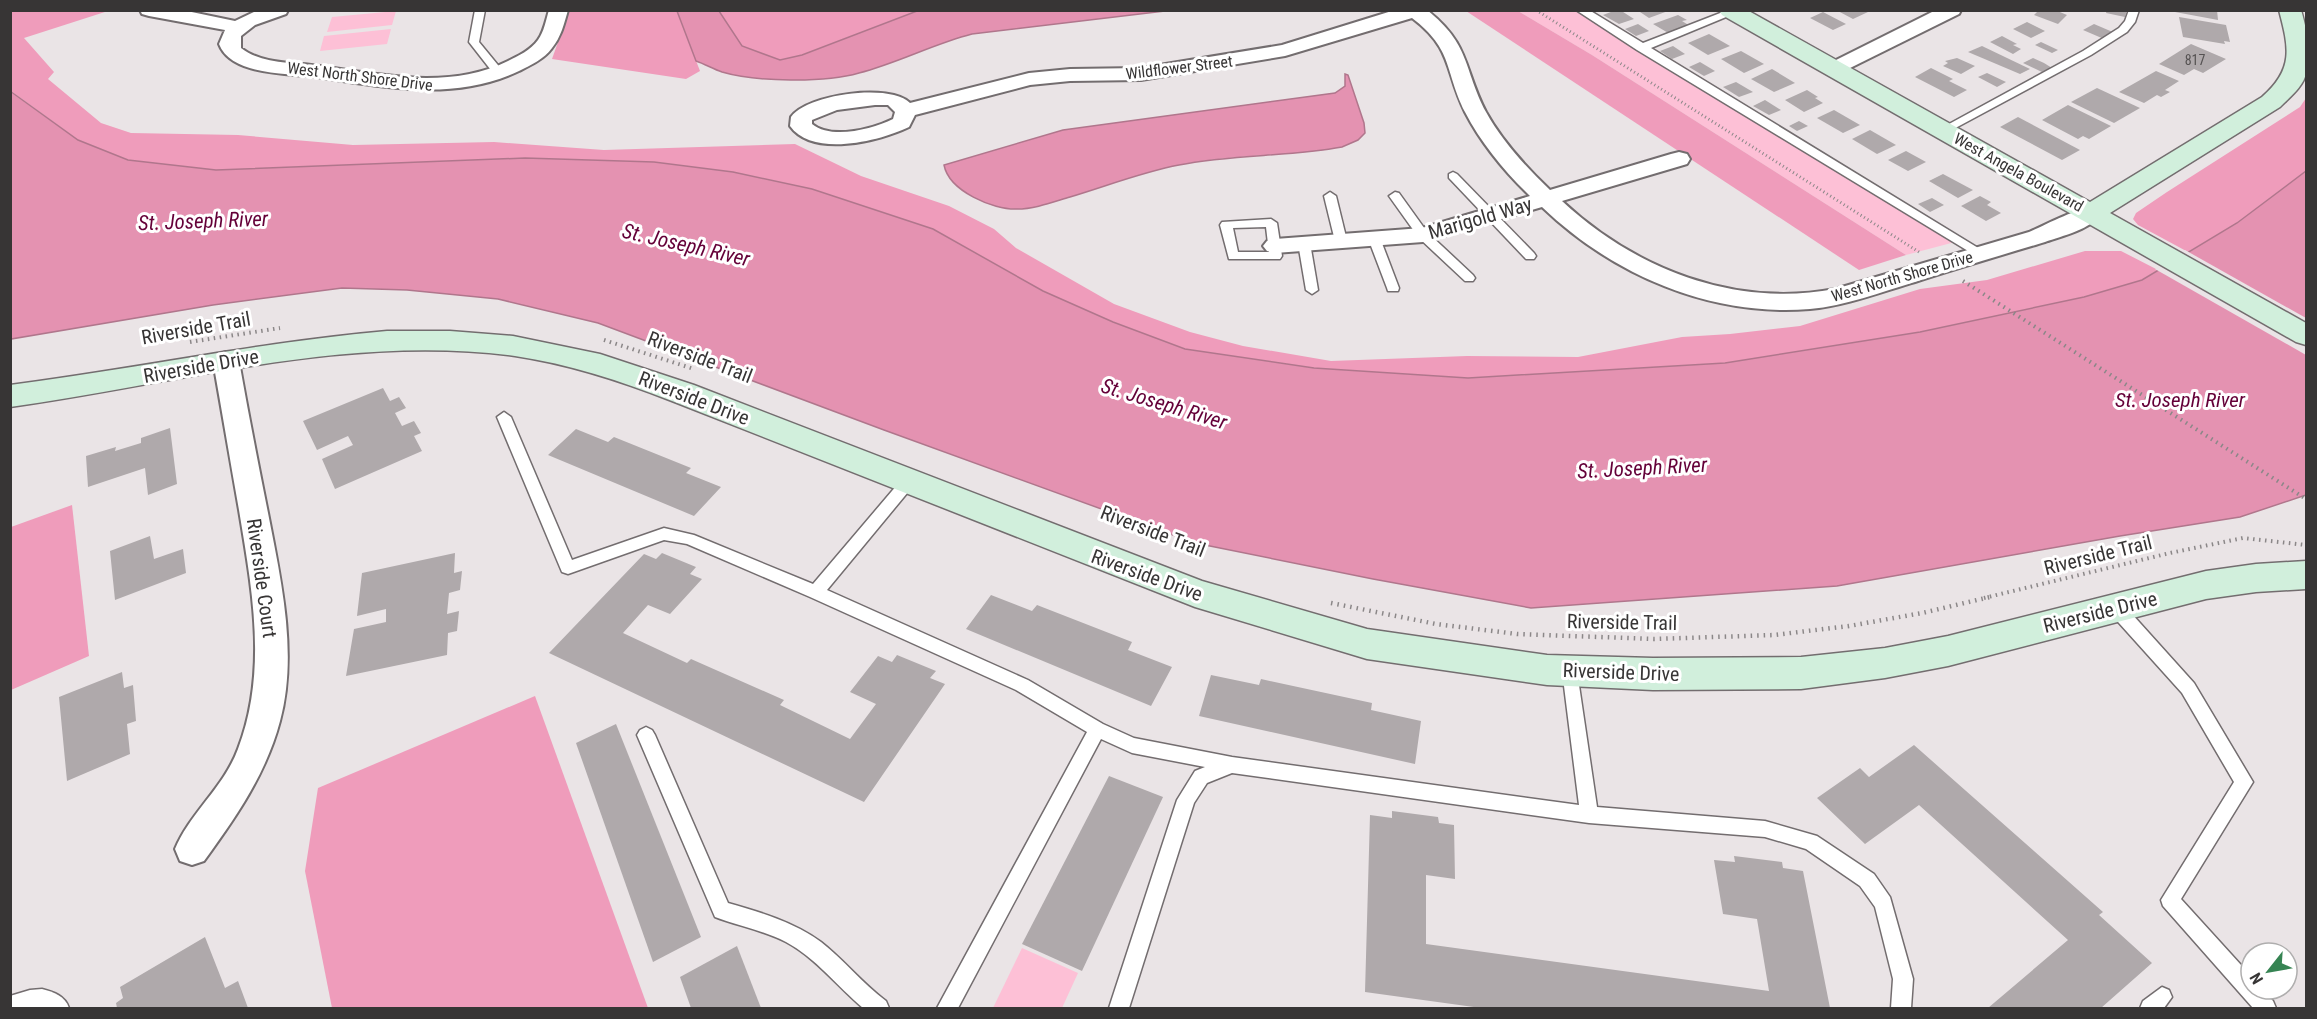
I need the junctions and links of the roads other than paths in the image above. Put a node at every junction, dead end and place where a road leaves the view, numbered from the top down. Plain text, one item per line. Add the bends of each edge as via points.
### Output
1 (149, 10) edge
2 (279, 10) edge
3 (480, 10) edge
4 (559, 10) edge
5 (1414, 10) edge
6 (1581, 10) edge
7 (1952, 10) edge
8 (2134, 10) edge
9 (2290, 10) edge
10 (1734, 11) edge
11 (238, 27) junction
12 (1641, 48) junction
13 (1835, 68) junction
14 (498, 72) junction
15 (906, 111) dead end
16 (1944, 130) junction
17 (1679, 159) dead end
18 (1453, 176) dead end
19 (1330, 196) dead end
20 (1395, 196) dead end
21 (1547, 199) junction
22 (2091, 213) junction
23 (1492, 215) junction
24 (1423, 235) junction
25 (1374, 238) junction
26 (1341, 241) junction
27 (1304, 243) junction
28 (1275, 246) dead end
29 (1982, 254) junction
30 (1530, 255) dead end
31 (1469, 278) dead end
32 (1393, 288) dead end
33 (1312, 290) dead end
34 (2307, 336) edge
35 (226, 361) junction
36 (10, 396) edge
37 (504, 417) dead end
38 (908, 482) junction
39 (2307, 575) edge
40 (816, 592) junction
41 (2116, 608) junction
42 (1570, 670) junction
43 (1097, 729) junction
44 (646, 735) dead end
45 (1232, 765) junction
46 (1589, 815) junction
47 (192, 849) dead end
48 (10, 1006) edge
49 (59, 1008) edge
50 (879, 1008) edge
51 (947, 1008) edge
52 (1119, 1008) edge
53 (1900, 1008) edge
54 (2266, 1008) edge

1 - 11 street
2 - 11 street
3 - 14 lane via 474,42
4 - 14 street, West North Shore Drive via 545,43 518,64
5 - 15 street, Wildflower Street via 1286,50 1141,74 1029,80
5 - 21 street, West North Shore Drive via 1441,32 1452,48 1465,87 1489,134
6 - 12 lane
7 - 13 street
8 - 16 lane via 2123,30 2087,53
9 - 22 street, West North Shore Drive via 2299,62 2291,85 2271,102
10 - 12 lane
10 - 13 street, West Angela Boulevard
11 - 14 street, West North Shore Drive via 229,46 244,61 418,85 451,85
12 - 29 lane
13 - 16 street, West Angela Boulevard
16 - 22 street, West Angela Boulevard
17 - 21 street, Marigold Way
18 - 23 lane
19 - 26 lane
20 - 24 lane
21 - 23 street, Marigold Way
21 - 29 street, West North Shore Drive via 1602,246 1636,266 1677,284 1747,300 1809,301 1845,295
22 - 29 street, West North Shore Drive via 2064,227
22 - 34 street, West Angela Boulevard
23 - 24 street, Marigold Way
23 - 30 lane
24 - 25 street, Marigold Way
24 - 31 lane
25 - 26 street, Marigold Way
25 - 32 lane
26 - 27 street, Marigold Way
27 - 28 street, Marigold Way
27 - 33 lane
35 - 36 street, Riverside Drive
35 - 38 street, Riverside Drive via 322,346 411,341 474,342 556,353 626,372
35 - 47 street, Riverside Court via 270,605 272,656 268,711 255,750 225,804
37 - 40 lane via 568,568 664,534 689,539
38 - 40 lane
38 - 42 street, Riverside Drive via 1185,590 1285,621 1367,644
39 - 41 street, Riverside Drive via 2206,585
40 - 43 lane via 1022,685
41 - 42 street, Riverside Drive via 1948,651 1812,672 1653,674
41 - 54 lane via 2188,688 2244,782 2170,900
42 - 46 lane
43 - 45 lane via 1132,745
43 - 51 lane
44 - 50 lane via 722,910 770,924 813,947
45 - 46 lane
45 - 52 lane via 1201,777 1186,800
46 - 53 lane via 1766,829 1811,842 1867,880 1883,903 1903,979
48 - 49 lane via 42,998

